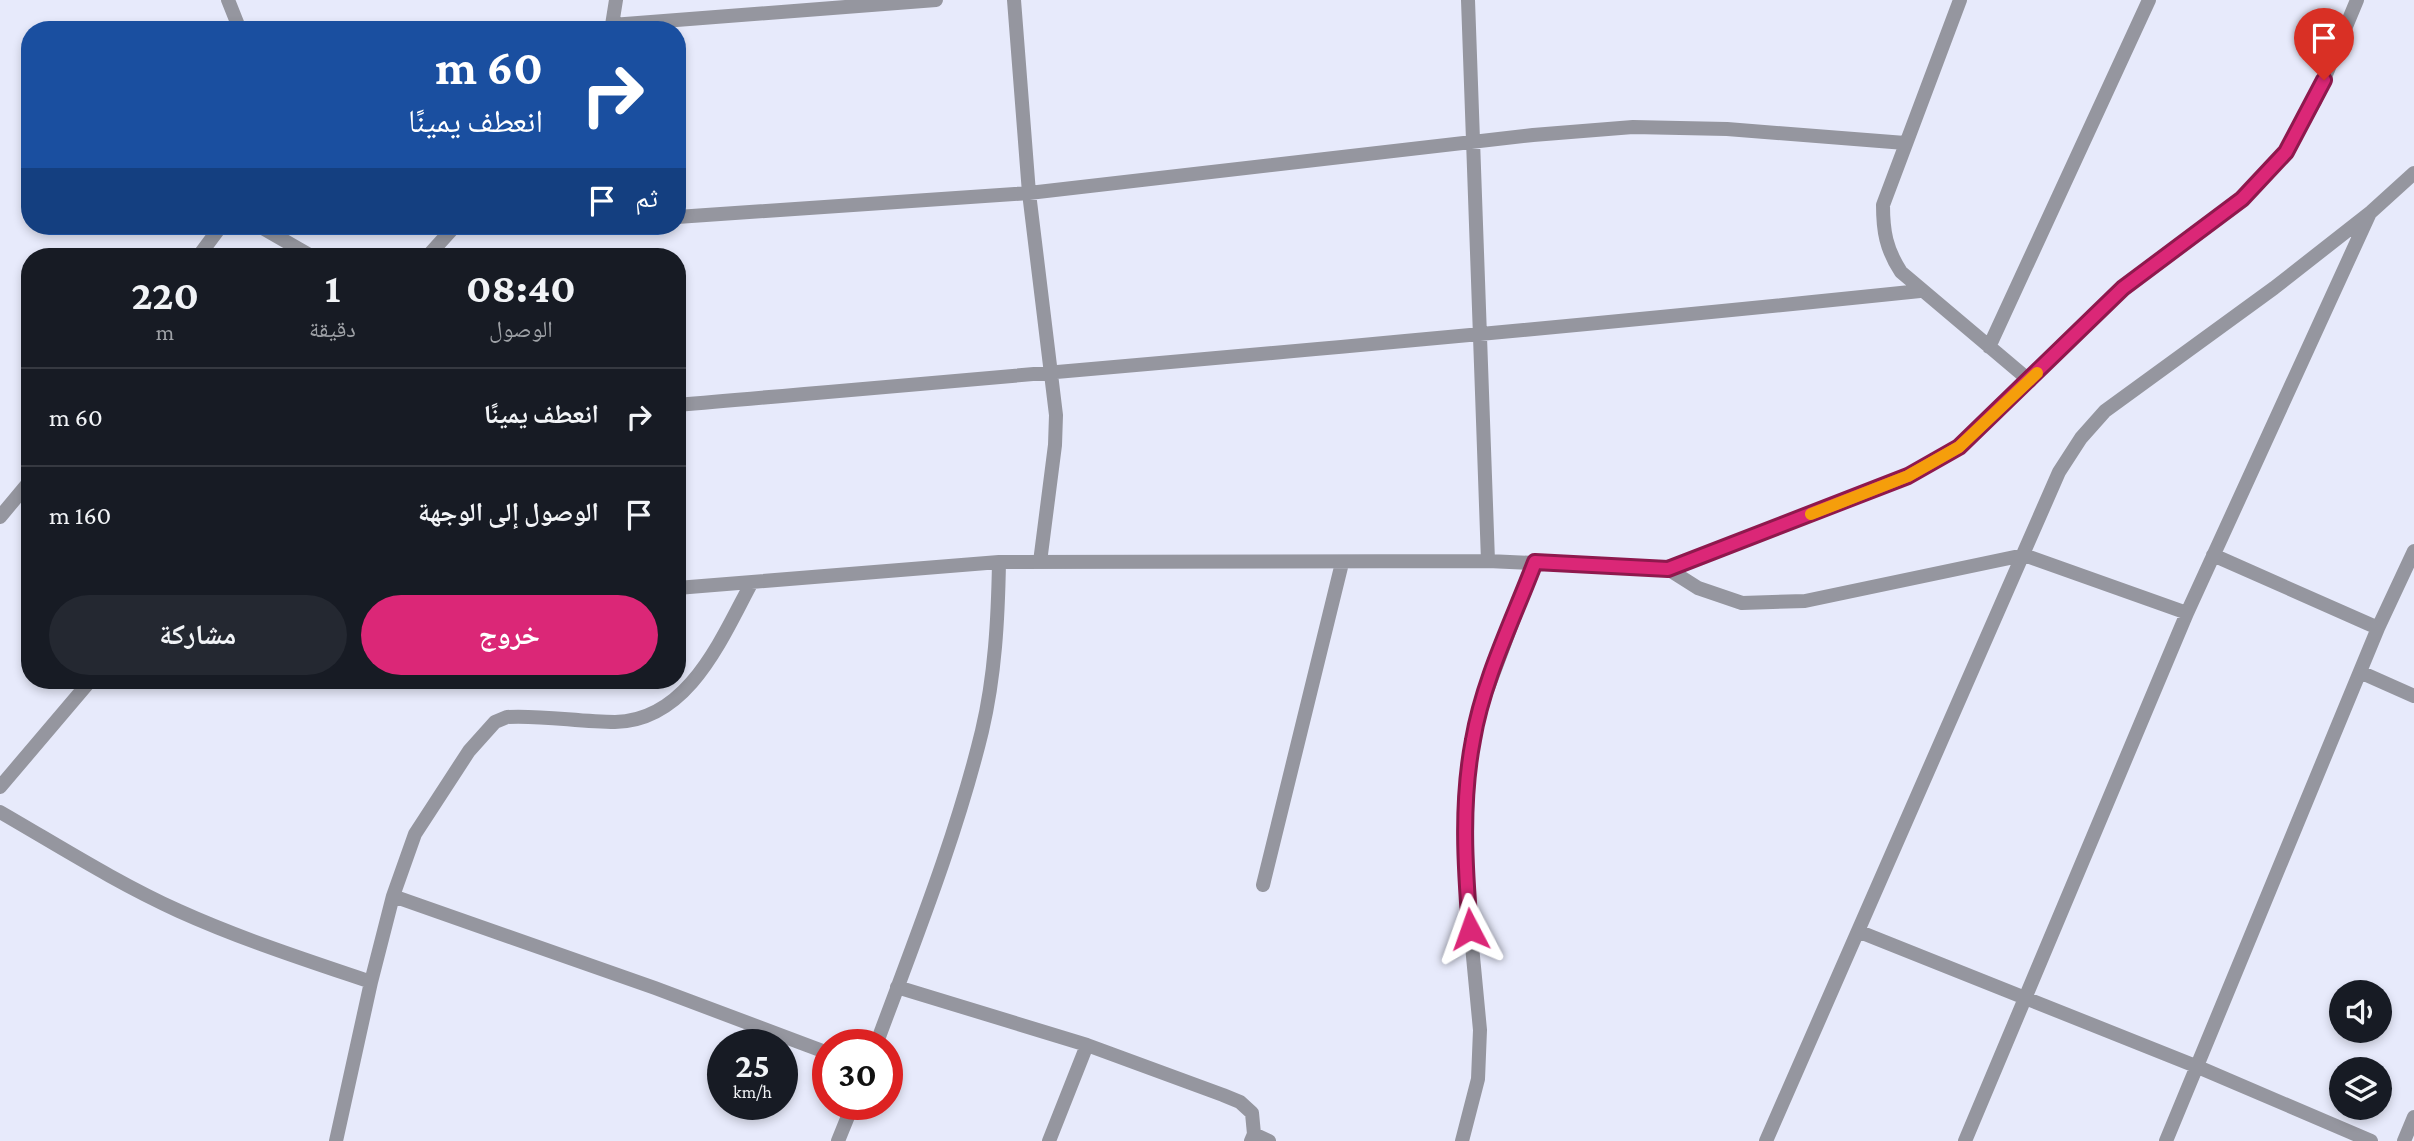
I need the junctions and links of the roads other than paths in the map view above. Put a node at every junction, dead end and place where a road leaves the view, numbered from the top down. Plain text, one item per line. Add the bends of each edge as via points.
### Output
1 (228, 0) edge
2 (616, 0) edge
3 (936, 0) edge
4 (1014, 0) edge
5 (1468, 0) edge
6 (1960, 0) edge
7 (2149, 0) edge
8 (2357, 0) edge
9 (236, 21) edge
10 (611, 21) edge
11 (682, 21) edge
12 (1471, 143) junction
13 (1905, 143) junction
14 (2414, 173) edge
15 (1028, 193) junction
16 (2371, 212) junction
17 (686, 217) edge
18 (275, 235) edge
19 (447, 235) edge
20 (297, 248) edge
21 (435, 248) edge
22 (1920, 291) junction
23 (1481, 336) junction
24 (1989, 347) junction
25 (1051, 370) junction
26 (2030, 381) junction
27 (686, 404) edge
28 (21, 492) edge
29 (0, 517) edge
30 (2414, 551) edge
31 (2024, 555) junction
32 (2213, 555) junction
33 (1488, 561) junction
34 (999, 562) junction
35 (1040, 562) junction
36 (1535, 562) junction
37 (1342, 564) junction
38 (1668, 569) junction
39 (752, 582) junction
40 (686, 587) edge
41 (2187, 614) junction
42 (2378, 628) junction
43 (2360, 672) junction
44 (83, 689) edge
45 (686, 689) edge
46 (686, 689) edge
47 (2414, 696) edge
48 (0, 787) edge
49 (0, 812) edge
50 (1263, 885) dead end
51 (393, 896) junction
52 (1860, 932) junction
53 (371, 982) junction
54 (897, 986) junction
55 (2024, 996) junction
56 (882, 1029) edge
57 (1087, 1045) junction
58 (812, 1047) edge
59 (2198, 1067) junction
60 (2414, 1117) edge
61 (847, 1120) edge
62 (1252, 1138) edge
63 (336, 1141) edge
64 (838, 1141) edge
65 (1049, 1141) edge
66 (1269, 1141) edge
67 (1462, 1141) edge
68 (1766, 1141) edge
69 (1965, 1141) edge
70 (2166, 1141) edge
71 (2371, 1141) edge
72 (2404, 1141) edge

1 - 9 street
2 - 10 street
3 - 11 street
4 - 15 street
5 - 12 street
6 - 13 street
7 - 24 street
8 - 26 street via 2315,101 2286,152 2242,199 2123,288
12 - 13 street via 1633,127 1727,129
12 - 15 street
12 - 23 street
13 - 22 street via 1883,205 1883,231 1900,272
14 - 16 street
15 - 17 street
15 - 25 street
16 - 31 street via 2105,411 2059,472
16 - 32 street
18 - 20 street
19 - 21 street
22 - 23 street
22 - 24 street
23 - 25 street
23 - 33 street
24 - 26 street
25 - 27 street
25 - 35 street via 1055,445
26 - 38 street via 1959,447 1908,476
28 - 29 street
30 - 42 street
31 - 38 street via 1805,601 1742,603 1698,588
31 - 41 street
31 - 52 street
32 - 41 street
32 - 42 street
33 - 36 street
33 - 37 street
34 - 35 street
34 - 39 street
34 - 54 street via 994,664 982,730 960,812
35 - 37 street
36 - 38 street
36 - 67 street via 1473,739 1466,799 1468,891 1480,1030 1478,1079
37 - 50 street
39 - 40 street
39 - 46 street via 713,654
41 - 55 street
42 - 43 street
43 - 47 street
43 - 59 street
44 - 48 street
45 - 51 street via 644,717 617,722 531,716 495,722 469,751 415,834
49 - 53 street via 178,911
51 - 53 street
51 - 58 street
52 - 55 street
52 - 68 street
53 - 63 street
54 - 56 street
54 - 57 street
55 - 59 street
55 - 69 street
57 - 62 street via 1240,1102 1252,1113
57 - 65 street
59 - 70 street
59 - 71 street
60 - 72 street
61 - 64 street
62 - 66 street

